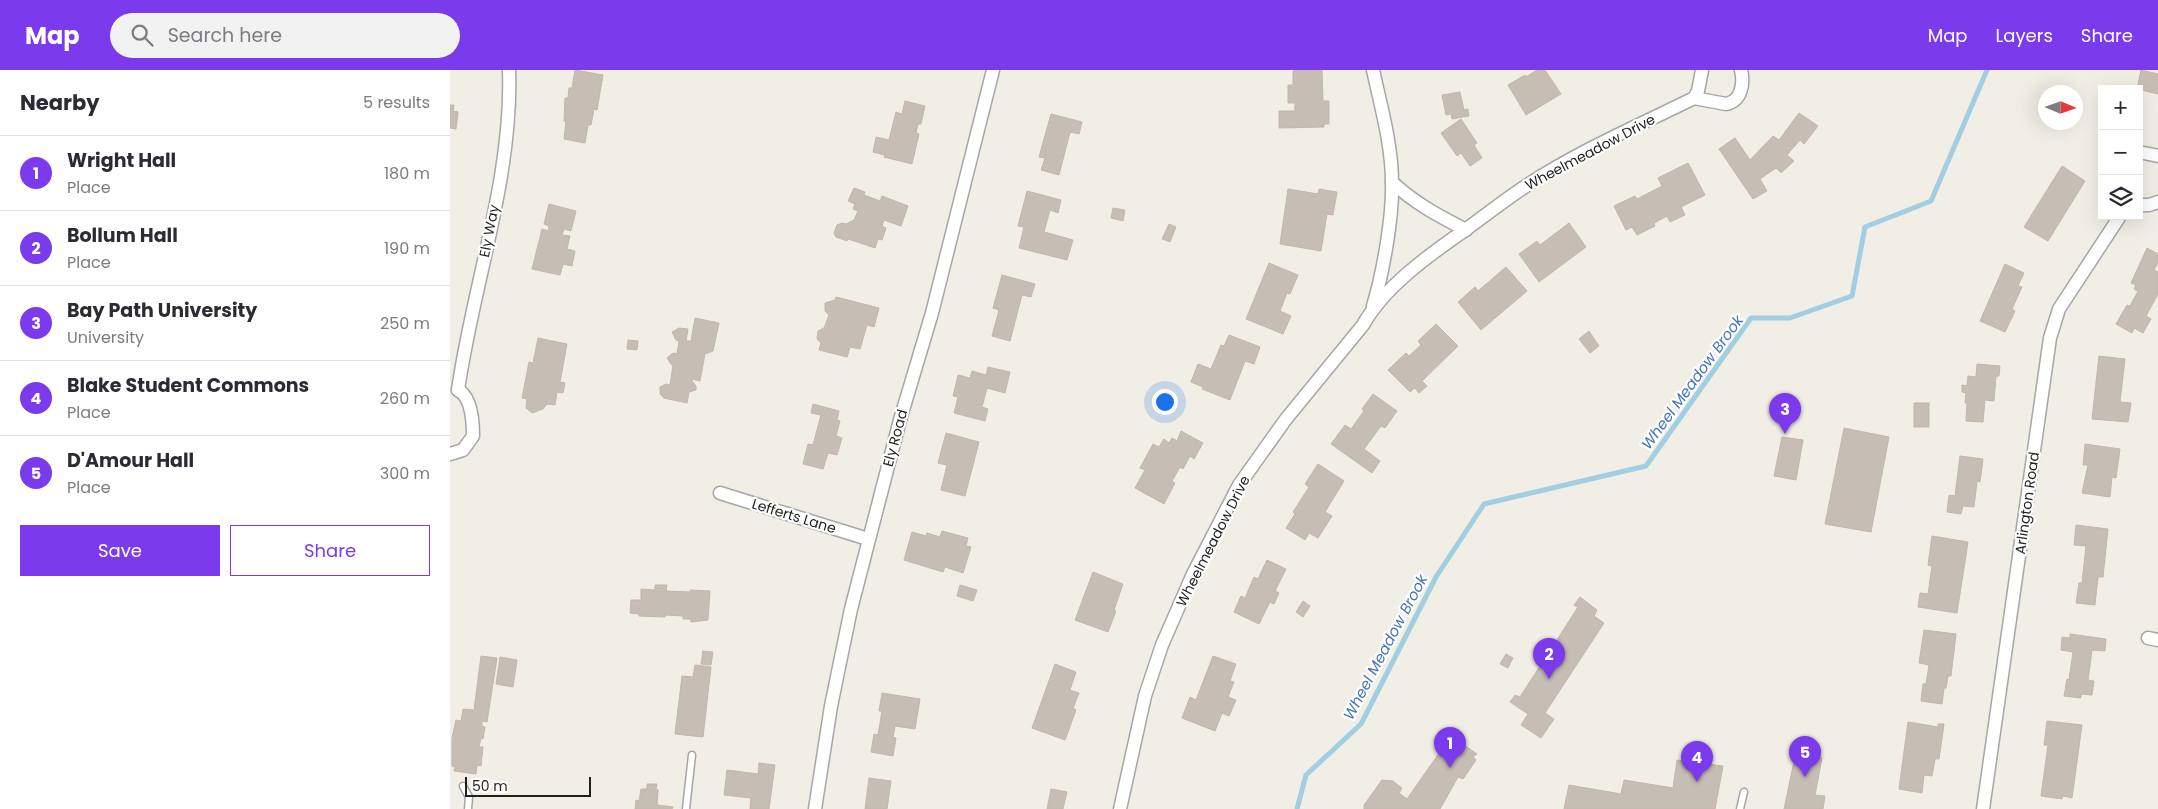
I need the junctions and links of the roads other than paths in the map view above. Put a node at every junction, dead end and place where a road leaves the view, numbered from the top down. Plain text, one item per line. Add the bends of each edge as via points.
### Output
1 (509, 70) edge
2 (992, 70) edge
3 (1373, 70) edge
4 (1702, 70) edge
5 (1741, 70) edge
6 (1694, 98) junction
7 (2143, 153) edge
8 (2158, 156) edge
9 (1392, 182) junction
10 (2158, 202) edge
11 (2143, 205) edge
12 (2117, 220) edge
13 (1466, 230) junction
14 (1372, 308) junction
15 (454, 392) edge
16 (450, 454) edge
17 (720, 493) dead end
18 (868, 538) junction
19 (692, 755) dead end
20 (463, 786) dead end
21 (1744, 792) dead end
22 (468, 809) edge
23 (686, 809) edge
24 (815, 809) edge
25 (1120, 809) edge
26 (1740, 809) edge
27 (1983, 809) edge

1 - 15 street, Ely Way via 509,108 502,164
2 - 18 street, Ely Road via 932,313
3 - 9 street via 1391,160
4 - 6 street
5 - 6 street via 1742,88 1731,103
6 - 13 street, Wheelmeadow Drive via 1556,168
7 - 8 street
9 - 13 street via 1429,212
9 - 14 street via 1391,213
10 - 11 street
12 - 27 street, Arlington Road via 2059,309 2050,338
13 - 14 street, Wheelmeadow Drive via 1418,265
14 - 25 street, Wheelmeadow Drive via 1363,325 1286,418 1240,485 1193,574 1162,645 1145,696
15 - 16 street, Ely Way via 466,398 469,404 473,436 462,450
17 - 18 street, Lefferts Lane
18 - 24 street, Ely Road via 833,696
19 - 23 lane
20 - 22 lane via 469,797
21 - 26 lane

